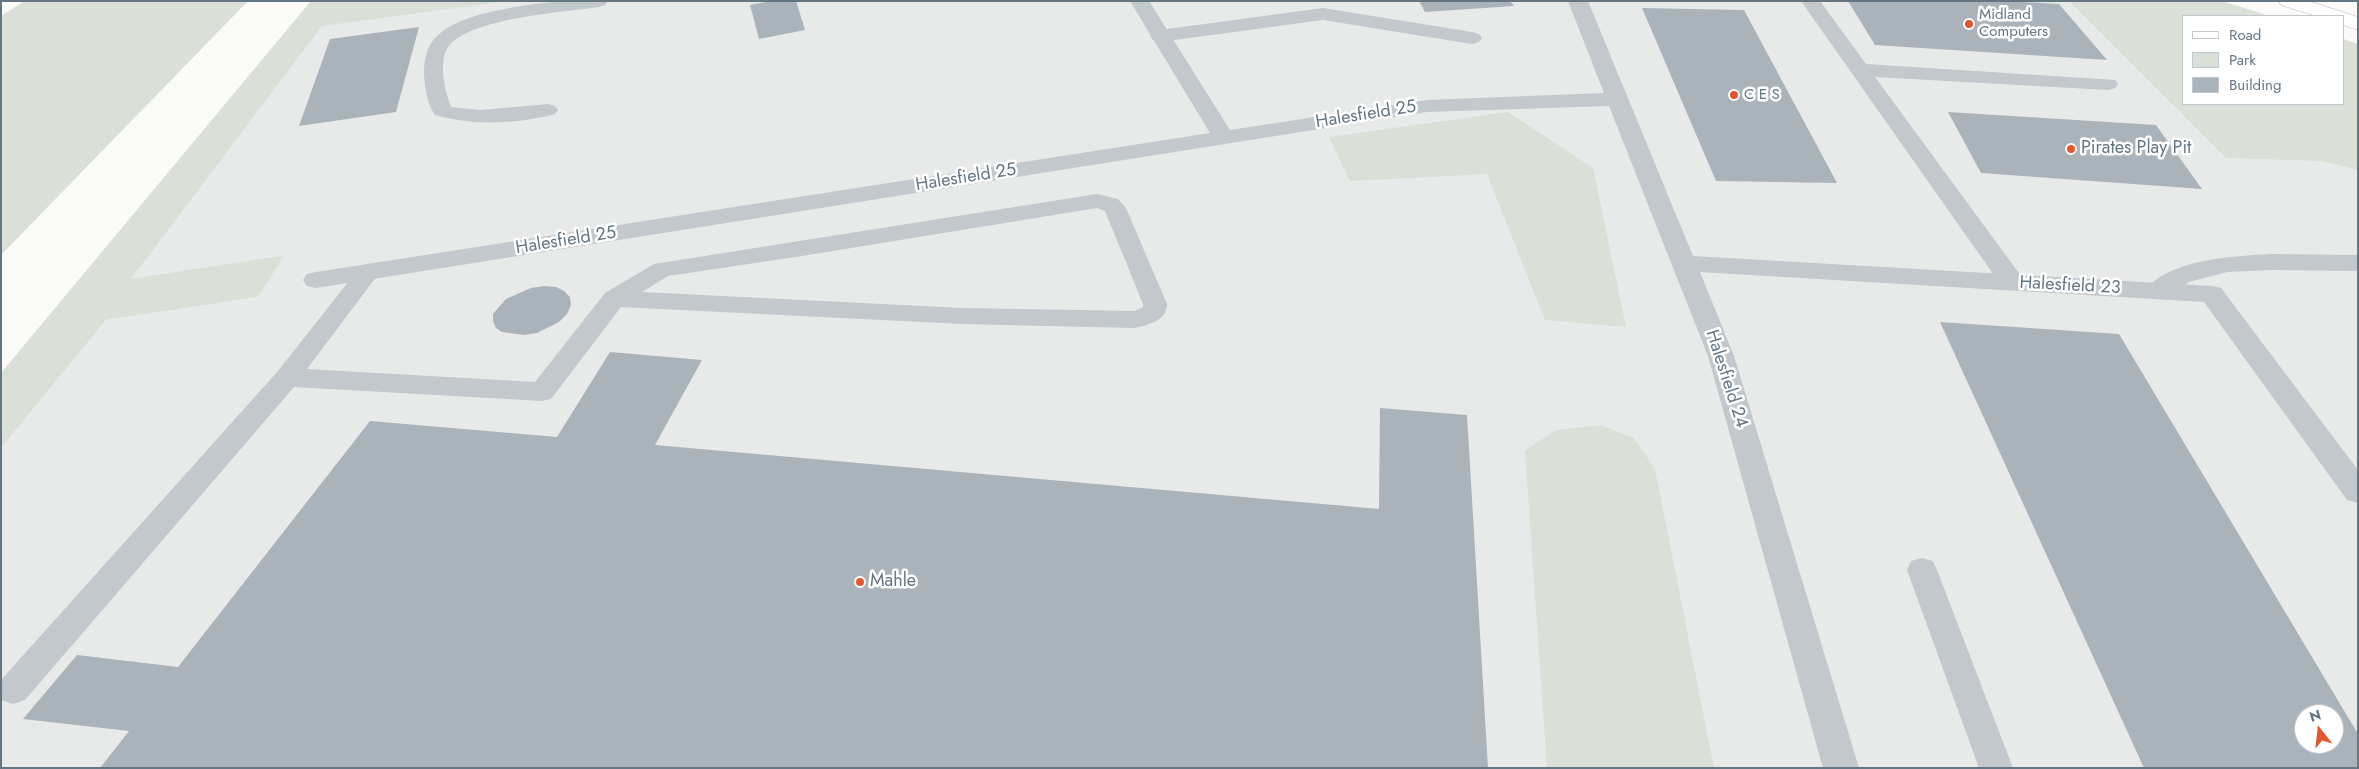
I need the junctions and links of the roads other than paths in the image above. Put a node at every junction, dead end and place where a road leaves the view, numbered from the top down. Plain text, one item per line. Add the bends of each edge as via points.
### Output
1 (599, 1) edge
2 (1138, 1) edge
3 (1578, 1) edge
4 (1810, 1) edge
5 (2288, 1) edge
6 (1319, 8) edge
7 (2332, 15) edge
8 (2344, 19) edge
9 (2358, 24) edge
10 (1160, 36) junction
11 (1472, 38) dead end
12 (1859, 70) junction
13 (2108, 84) dead end
14 (1618, 99) junction
15 (548, 110) dead end
16 (1224, 138) junction
17 (1684, 263) junction
18 (2358, 263) edge
19 (368, 272) junction
20 (316, 280) dead end
21 (2012, 282) junction
22 (2158, 291) junction
23 (614, 299) junction
24 (287, 377) junction
25 (2358, 492) edge
26 (1922, 570) dead end
27 (13, 690) dead end
28 (1841, 768) edge
29 (1996, 768) edge

1 - 15 lane via 468,24 440,45 434,87 442,111 474,116
2 - 10 street
3 - 14 street, Halesfield 24
4 - 12 lane
5 - 7 street
6 - 10 lane
6 - 11 lane
8 - 9 street
10 - 16 street
12 - 13 lane
12 - 21 lane
14 - 16 street, Halesfield 25 via 1427,106
14 - 17 street, Halesfield 24
16 - 19 street, Halesfield 25
17 - 21 street, Halesfield 23
17 - 28 street, Halesfield 24 via 1721,356
18 - 22 lane via 2227,264 2181,276
19 - 20 street, Halesfield 25
19 - 24 lane
21 - 22 street, Halesfield 23
22 - 25 street, Halesfield 23 via 2212,294
23 - 23 lane via 662,269 1097,201 1115,208 1156,304 1150,314 1134,320 962,316
23 - 24 lane via 542,392
24 - 27 lane
26 - 29 lane

